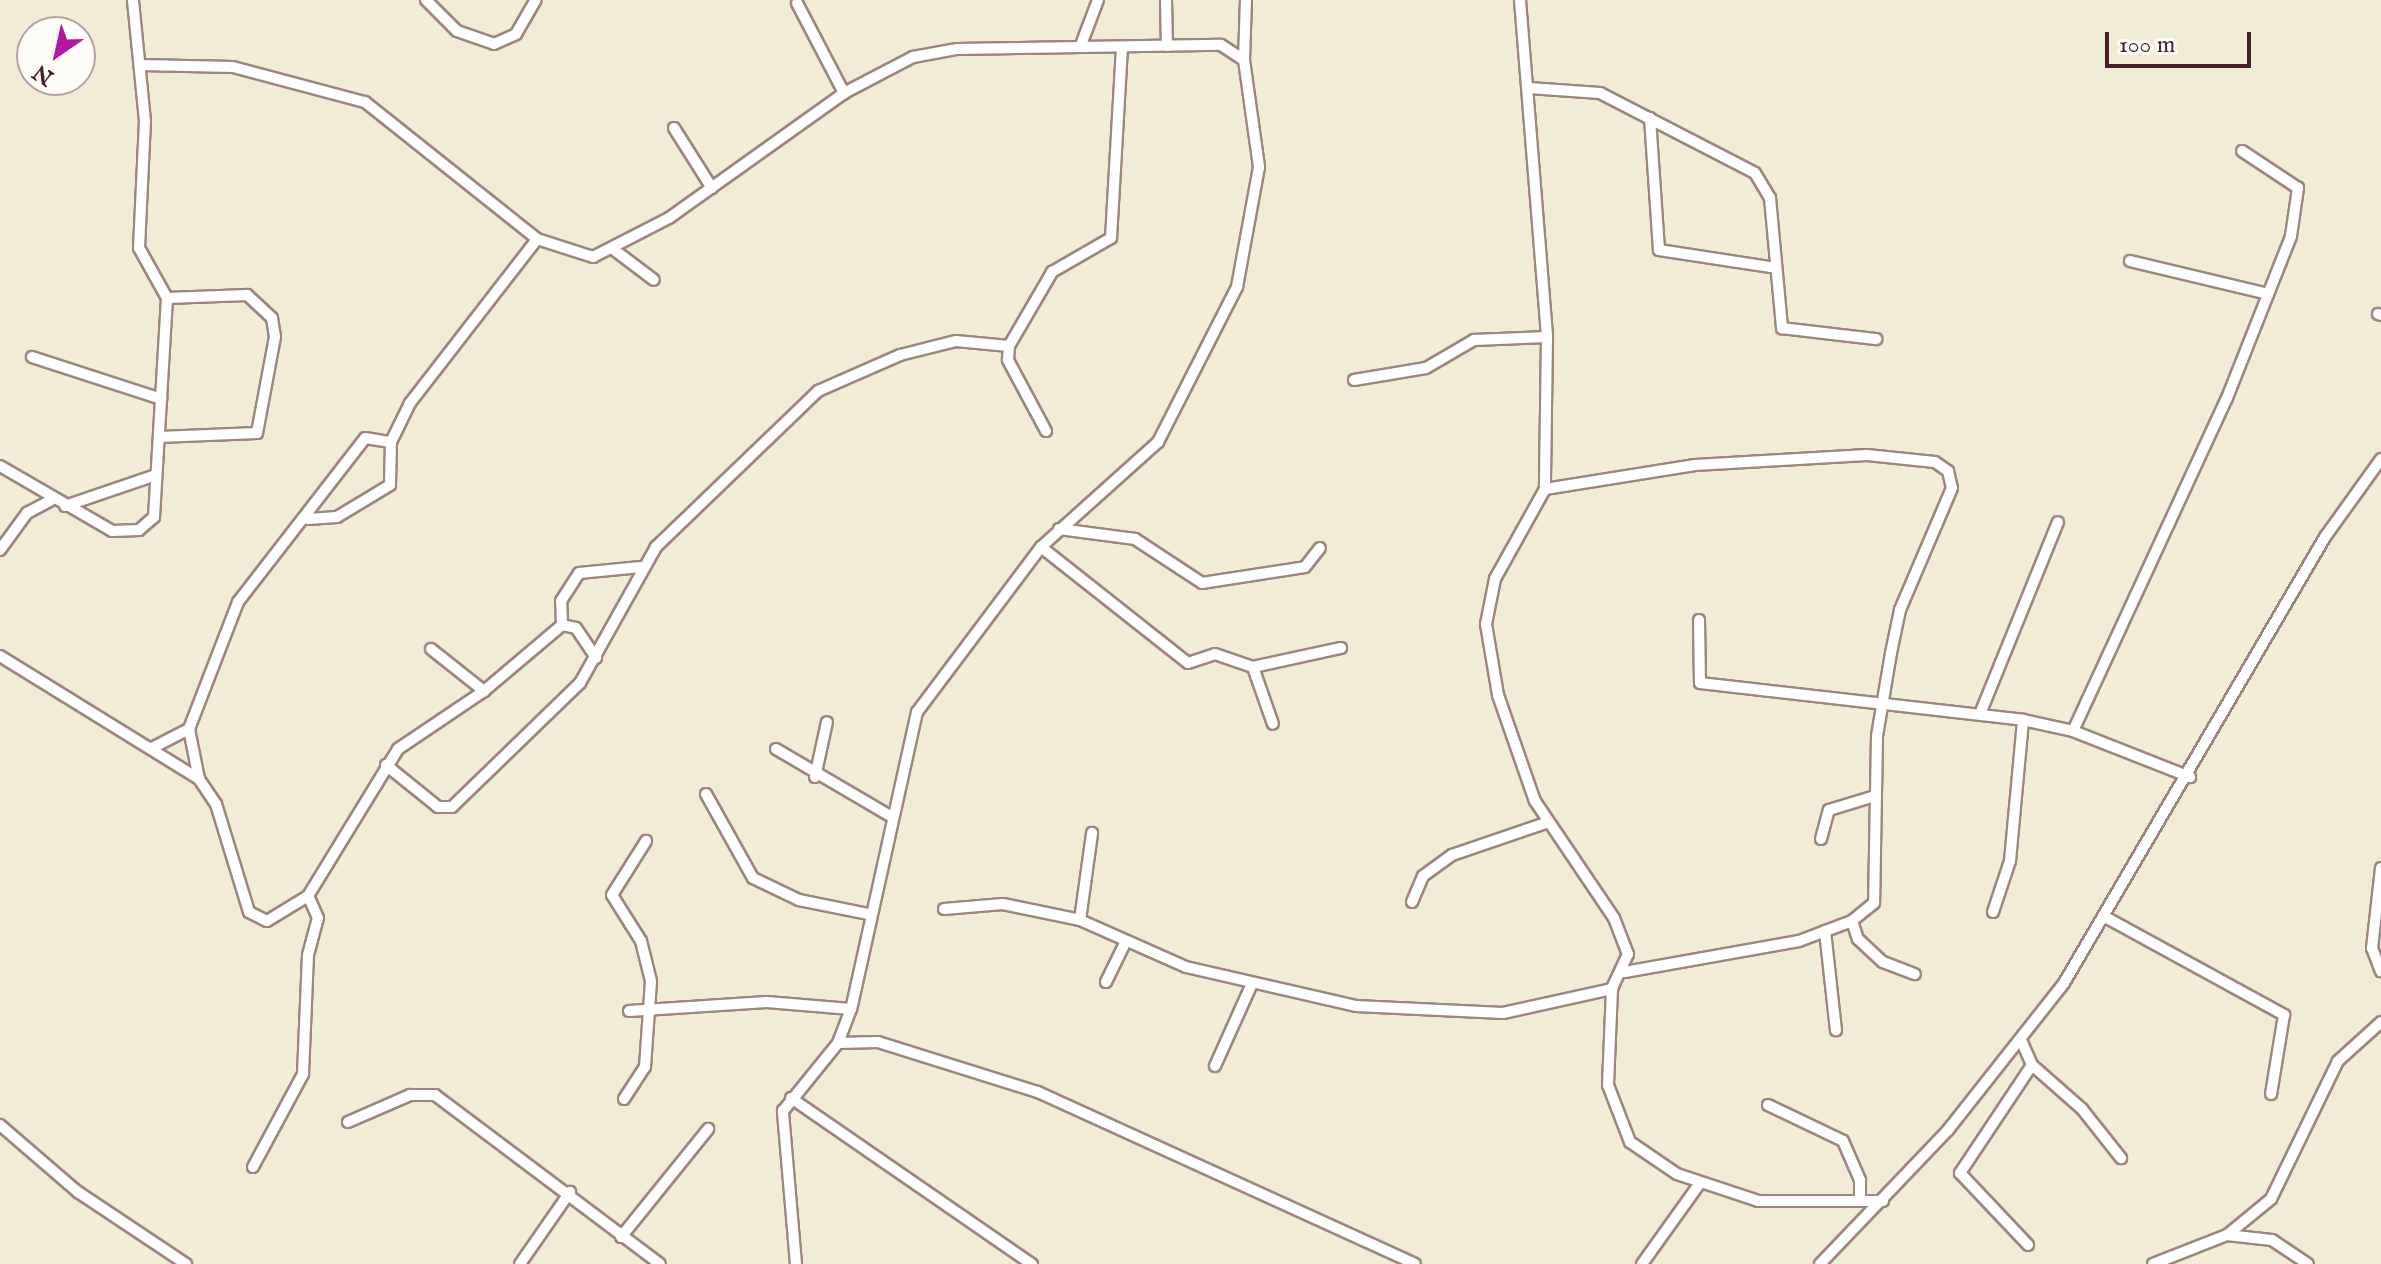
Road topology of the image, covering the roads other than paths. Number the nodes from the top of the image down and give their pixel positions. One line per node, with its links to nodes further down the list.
1 (133, 0): 13 (street)
2 (426, 0): 3 (street)
3 (536, 0)
4 (1098, 0): 9 (street)
5 (1166, 0): 10 (street)
6 (1246, 0): 12 (street)
7 (1520, 0): 14 (street)
8 (797, 3): 15 (street)
9 (1081, 45): 11 (street); 15 (street)
10 (1167, 46): 11 (street); 12 (street)
11 (1122, 47): 29 (street)
12 (1244, 60): 44 (street)
13 (141, 65): 20 (street); 26 (street)
14 (1529, 88): 16 (street); 27 (street)
15 (844, 93): 19 (street)
16 (1650, 118): 23 (street); 23 (street)
17 (674, 128): 19 (street)
18 (2242, 151): 25 (street)
19 (712, 188): 21 (street)
20 (537, 239): 21 (street); 35 (street)
21 (613, 249): 24 (street)
22 (2130, 261): 25 (street)
23 (1776, 268): 28 (street)
24 (654, 280)
25 (2268, 294): 63 (street)
26 (167, 298): 32 (street); 34 (street)
27 (1547, 337): 31 (street); 39 (street)
28 (1876, 339)
29 (1009, 346): 33 (street); 48 (street)
30 (32, 357): 32 (street)
31 (1354, 380)
32 (161, 399): 34 (street)
33 (1046, 431)
34 (159, 437): 38 (street)
35 (391, 442): 42 (street); 42 (street)
36 (2381, 459): 68 (street)
37 (0, 466): 40 (street)
38 (156, 475): 41 (street); 41 (street)
39 (1545, 489): 57 (street); 73 (street)
40 (51, 500): 41 (street); 47 (street)
41 (65, 506)
42 (308, 519): 62 (street)
43 (2058, 522): 58 (street)
44 (1059, 529): 45 (street); 46 (street)
45 (1041, 547): 55 (street); 72 (street)
46 (1320, 548)
47 (0, 550)
48 (641, 567): 50 (street); 54 (street)
49 (1699, 620): 57 (street)
50 (562, 625): 54 (street); 56 (street)
51 (1341, 648): 55 (street)
52 (431, 649): 56 (street)
53 (0, 656): 64 (street)
54 (596, 658): 66 (street)
55 (1253, 667): 61 (street)
56 (484, 691): 66 (street)
57 (1882, 701): 58 (street); 71 (street)
58 (1980, 714): 59 (street)
59 (2023, 720): 63 (street); 81 (street)
60 (827, 722): 67 (street)
61 (1273, 724)
62 (189, 729): 64 (street); 69 (street)
63 (2073, 731): 68 (street)
64 (152, 748): 69 (street)
65 (776, 749): 67 (street)
66 (386, 765): 78 (street)
67 (815, 777): 72 (street)
68 (2190, 777): 83 (street)
69 (199, 779): 78 (street)
70 (706, 794): 82 (street)
71 (1875, 796): 75 (street); 85 (street)
72 (890, 816): 82 (street)
73 (1546, 823): 79 (street); 89 (street)
74 (1092, 833): 84 (street)
75 (1821, 839)
76 (646, 841): 96 (street)
77 (2381, 868): 88 (street)
78 (308, 896): 111 (street)
79 (1412, 902)
80 (944, 909): 84 (street)
81 (1993, 912)
82 (868, 914): 94 (street)
83 (2107, 918): 99 (street); 103 (street)
84 (1080, 920): 87 (street)
85 (1852, 921): 86 (street); 90 (street)
86 (1825, 931): 89 (street); 98 (street)
87 (1125, 943): 91 (street); 92 (street)
88 (2381, 971)
89 (1625, 972): 93 (street)
90 (1915, 974)
91 (1106, 982)
92 (1251, 986): 93 (street); 102 (street)
93 (1612, 989): 112 (street)
94 (851, 1009): 96 (street); 100 (street)
95 (629, 1011): 96 (street)
96 (651, 1013): 105 (street)
97 (2381, 1022): 116 (street)
98 (1836, 1030)
99 (2021, 1040): 101 (street); 115 (street)
100 (838, 1043): 104 (street); 124 (street)
101 (2032, 1065): 110 (street); 118 (street)
102 (1215, 1066)
103 (2271, 1094)
104 (791, 1098): 122 (street); 123 (street)
105 (624, 1099)
106 (1768, 1105): 114 (street)
107 (348, 1122): 113 (street)
108 (0, 1125): 119 (street)
109 (708, 1129): 117 (street)
110 (2121, 1158)
111 (253, 1167)
112 (1700, 1183): 114 (street); 125 (street)
113 (570, 1192): 117 (street); 120 (street)
114 (1860, 1201): 115 (street)
115 (1883, 1201): 126 (street)
116 (2227, 1235): 127 (street); 128 (street)
117 (621, 1237): 121 (street)
118 (2028, 1245)
119 (186, 1264)
120 (520, 1264)
121 (660, 1264)
122 (796, 1264)
123 (1032, 1264)
124 (1415, 1264)
125 (1642, 1264)
126 (1820, 1264)
127 (2153, 1264)
128 (2308, 1264)

